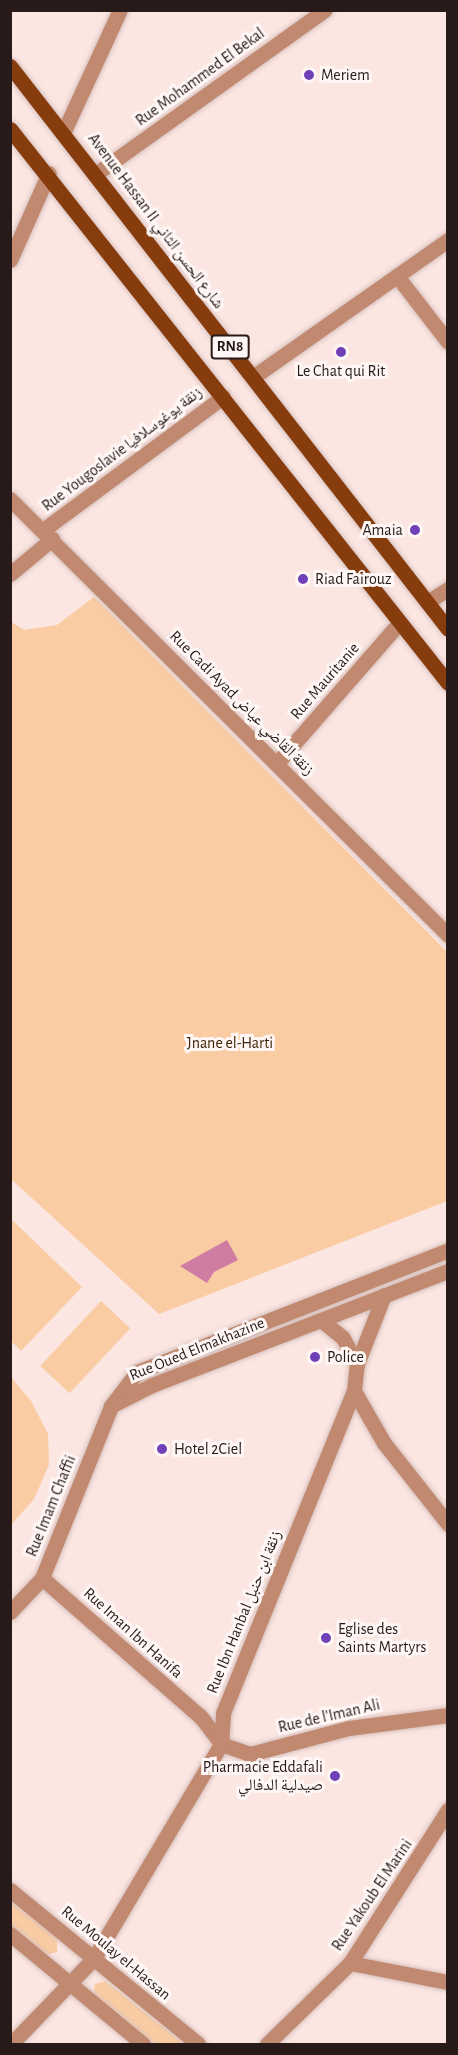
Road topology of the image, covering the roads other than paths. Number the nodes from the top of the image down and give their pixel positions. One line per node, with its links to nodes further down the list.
1 (120, 10): 5 (street)
2 (325, 10): 7 (street, Rue Mohammed El Bekal)
3 (10, 66): 5 (main road, Avenue Hassan II شارع الحسن الثاني / RN8)
4 (10, 129): 6 (main road, RN8)
5 (64, 131): 7 (main road, Avenue Hassan II شارع الحسن الثاني / RN8)
6 (49, 173): 9 (street); 13 (main road, RN8)
7 (97, 173): 12 (main road, Avenue Hassan II شارع الحسن الثاني / RN8)
8 (447, 240): 10 (street)
9 (10, 260)
10 (397, 276): 11 (street); 12 (street)
11 (447, 342)
12 (253, 377): 18 (main road, Avenue Hassan II شارع الحسن الثاني / RN8)
13 (223, 397): 15 (street, Rue Yougoslavie زنقة يوغوسلافيا); 19 (main road, RN8)
14 (10, 499): 15 (street, Rue Cadi Ayad زنقة القاضي عياض)
15 (47, 535): 16 (street, Rue Yougoslavie زنقة يوغوسلافيا); 22 (street, Rue Cadi Ayad زنقة القاضي عياض)
16 (10, 574)
17 (447, 589): 18 (street)
18 (427, 602): 20 (main road, Avenue Hassan II شارع الحسن الثاني / RN8)
19 (400, 622): 21 (main road, RN8); 22 (street, Rue Mauritanie)
20 (447, 629)
21 (447, 683)
22 (277, 763): 23 (street, Rue Cadi Ayad زنقة القاضي عياض)
23 (447, 935)
24 (447, 1250): 30 (street, Rue Oued Elmakhazine)
25 (447, 1271): 26 (street, Rue Oued Elmakhazine)
26 (384, 1295): 27 (street, Rue Oued Elmakhazine); 28 (street, Rue Ibn Hanbal زنقة ابن حنبل)
27 (321, 1320): 28 (street); 30 (street, Rue Oued Elmakhazine)
28 (357, 1364): 29 (street, Rue Ibn Hanbal زنقة ابن حنبل)
29 (354, 1391): 31 (street); 35 (street, Rue Ibn Hanbal زنقة ابن حنبل)
30 (111, 1406): 32 (street, Rue Imam Chaffii)
31 (447, 1524)
32 (42, 1578): 33 (street, Rue Imam Chaffii); 35 (street, Rue Iman lbn Hanifa)
33 (10, 1612)
34 (447, 1715): 35 (street, Rue de l'Iman Ali)
35 (221, 1744): 39 (street, Rue Ibn Hanbal زنقة ابن حنبل)
36 (447, 1810): 40 (street, Rue Yakoub El Marini)
37 (10, 1890): 39 (street, Rue Moulay el-Hassan)
38 (10, 1934): 42 (street)
39 (94, 1958): 42 (street, Rue Ibn Hanbal زنقة ابن حنبل); 45 (street, Rue Moulay el-Hassan)
40 (350, 1963): 41 (street); 46 (street, Rue Yakoub El Marini)
41 (447, 1982)
42 (69, 1984): 43 (street, Rue Ibn Hanbal زنقة ابن حنبل); 44 (street)
43 (11, 2044)
44 (143, 2044)
45 (198, 2044)
46 (267, 2044)

